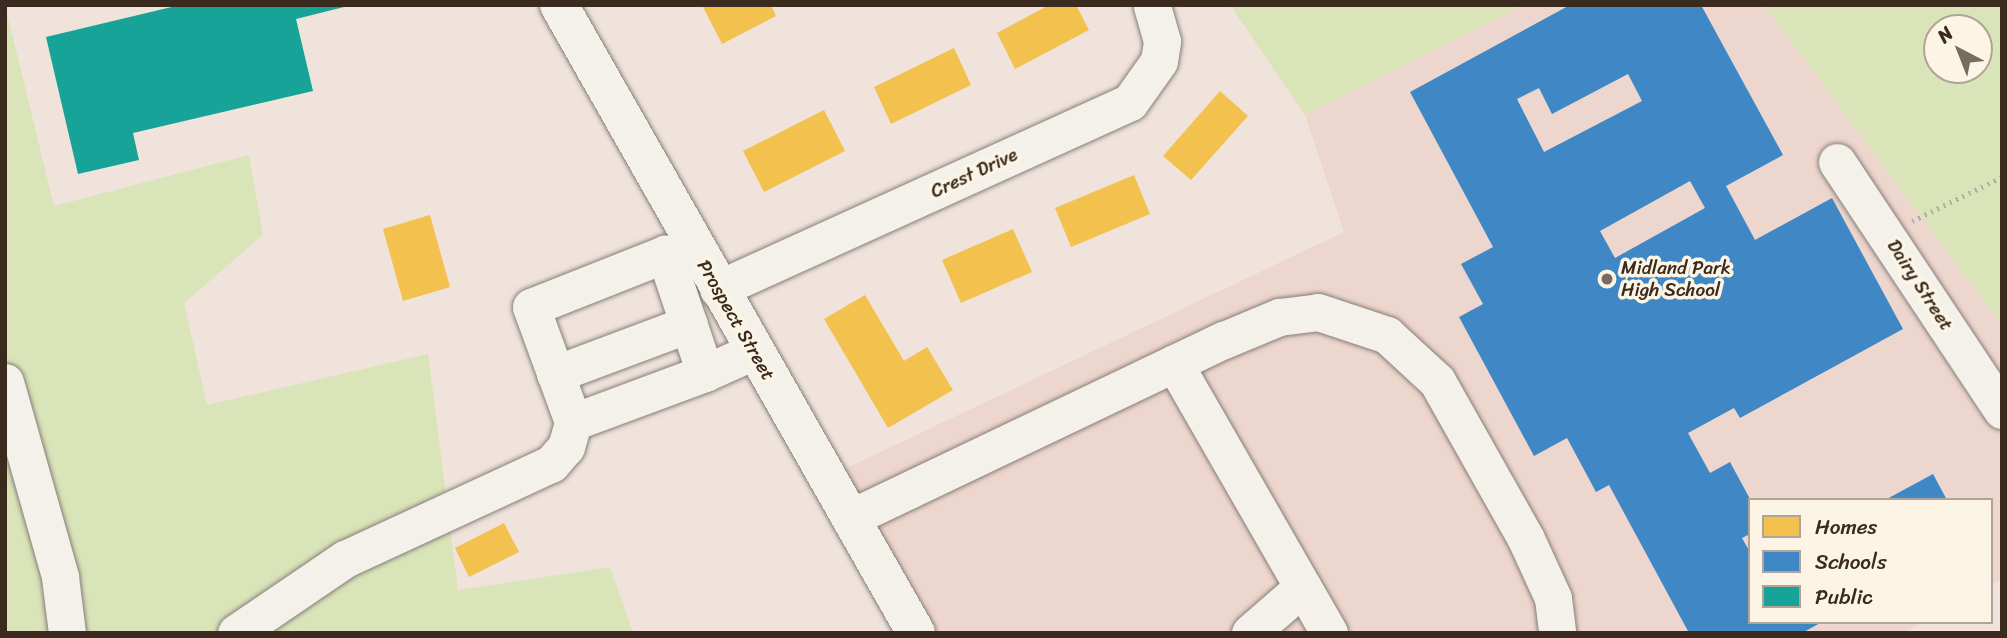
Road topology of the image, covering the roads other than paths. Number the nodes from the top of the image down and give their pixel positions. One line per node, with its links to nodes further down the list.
1 (559, 5): 4 (main road, Prospect Street)
2 (1152, 5): 5 (street, Crest Drive)
3 (1837, 162): 12 (street, Dairy Street)
4 (678, 248): 5 (main road, Prospect Street); 6 (street); 10 (street)
5 (718, 289): 7 (main road, Prospect Street)
6 (689, 324): 9 (street); 10 (street)
7 (754, 351): 9 (street); 14 (main road, Prospect Street)
8 (1174, 363): 14 (street); 15 (street); 21 (street)
9 (705, 373): 13 (street)
10 (555, 374): 13 (street)
11 (5, 382): 16 (street)
12 (2002, 410)
13 (573, 422): 17 (street)
14 (850, 518): 18 (main road, Prospect Street)
15 (1303, 587): 19 (street); 20 (street)
16 (67, 633)
17 (236, 633)
18 (916, 633)
19 (1250, 633)
20 (1329, 633)
21 (1557, 633)

